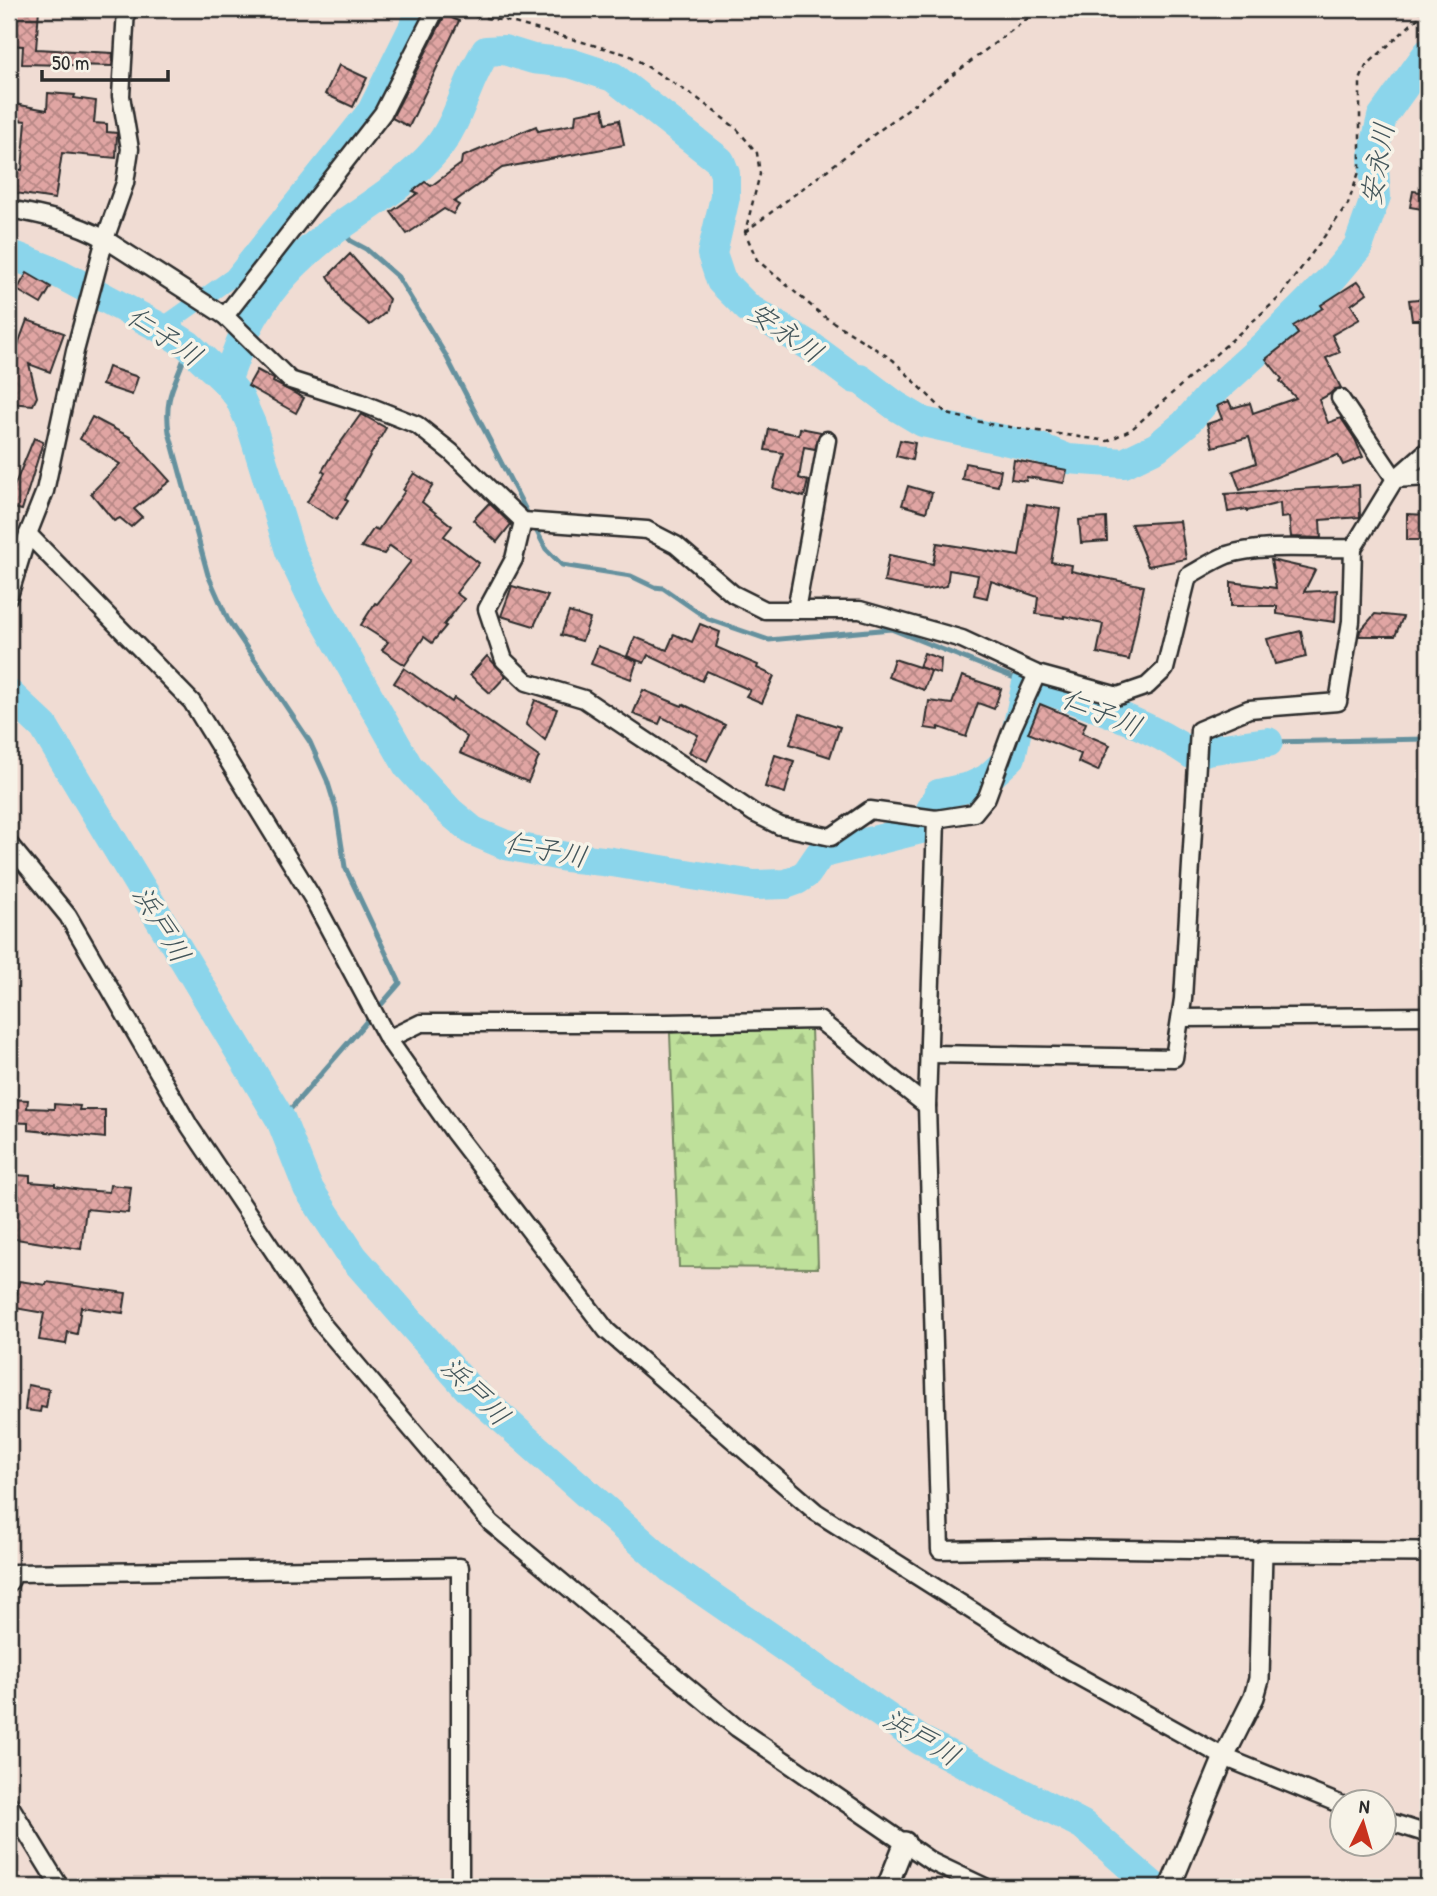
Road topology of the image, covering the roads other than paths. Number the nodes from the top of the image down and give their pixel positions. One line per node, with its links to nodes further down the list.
1 (126, 9): 4 (street)
2 (436, 9): 5 (street)
3 (9, 209): 4 (street)
4 (105, 239): 5 (street); 12 (street)
5 (225, 316): 11 (street)
6 (1340, 398): 10 (street)
7 (827, 440): 15 (street)
8 (1428, 450): 10 (street)
9 (1428, 477): 10 (street)
10 (1395, 479): 13 (street)
11 (523, 521): 15 (street); 17 (street)
12 (28, 534): 14 (street); 21 (street)
13 (1353, 548): 16 (street); 20 (street)
14 (9, 596)
15 (796, 610): 16 (street)
16 (1037, 674): 17 (street)
17 (936, 819): 22 (street)
18 (9, 844): 32 (street)
19 (1428, 1016): 20 (street)
20 (1181, 1018): 22 (street)
21 (388, 1039): 23 (street); 27 (street)
22 (930, 1054): 23 (street)
23 (927, 1106): 24 (street)
24 (1262, 1552): 25 (street); 27 (street)
25 (1428, 1552)
26 (9, 1583): 34 (street)
27 (1223, 1756): 28 (street); 37 (street)
28 (1328, 1799)
29 (9, 1804): 33 (street)
30 (1398, 1825): 31 (street)
31 (1428, 1835)
32 (905, 1842): 35 (street); 36 (street)
33 (61, 1887)
34 (460, 1887)
35 (887, 1887)
36 (985, 1887)
37 (1170, 1887)

